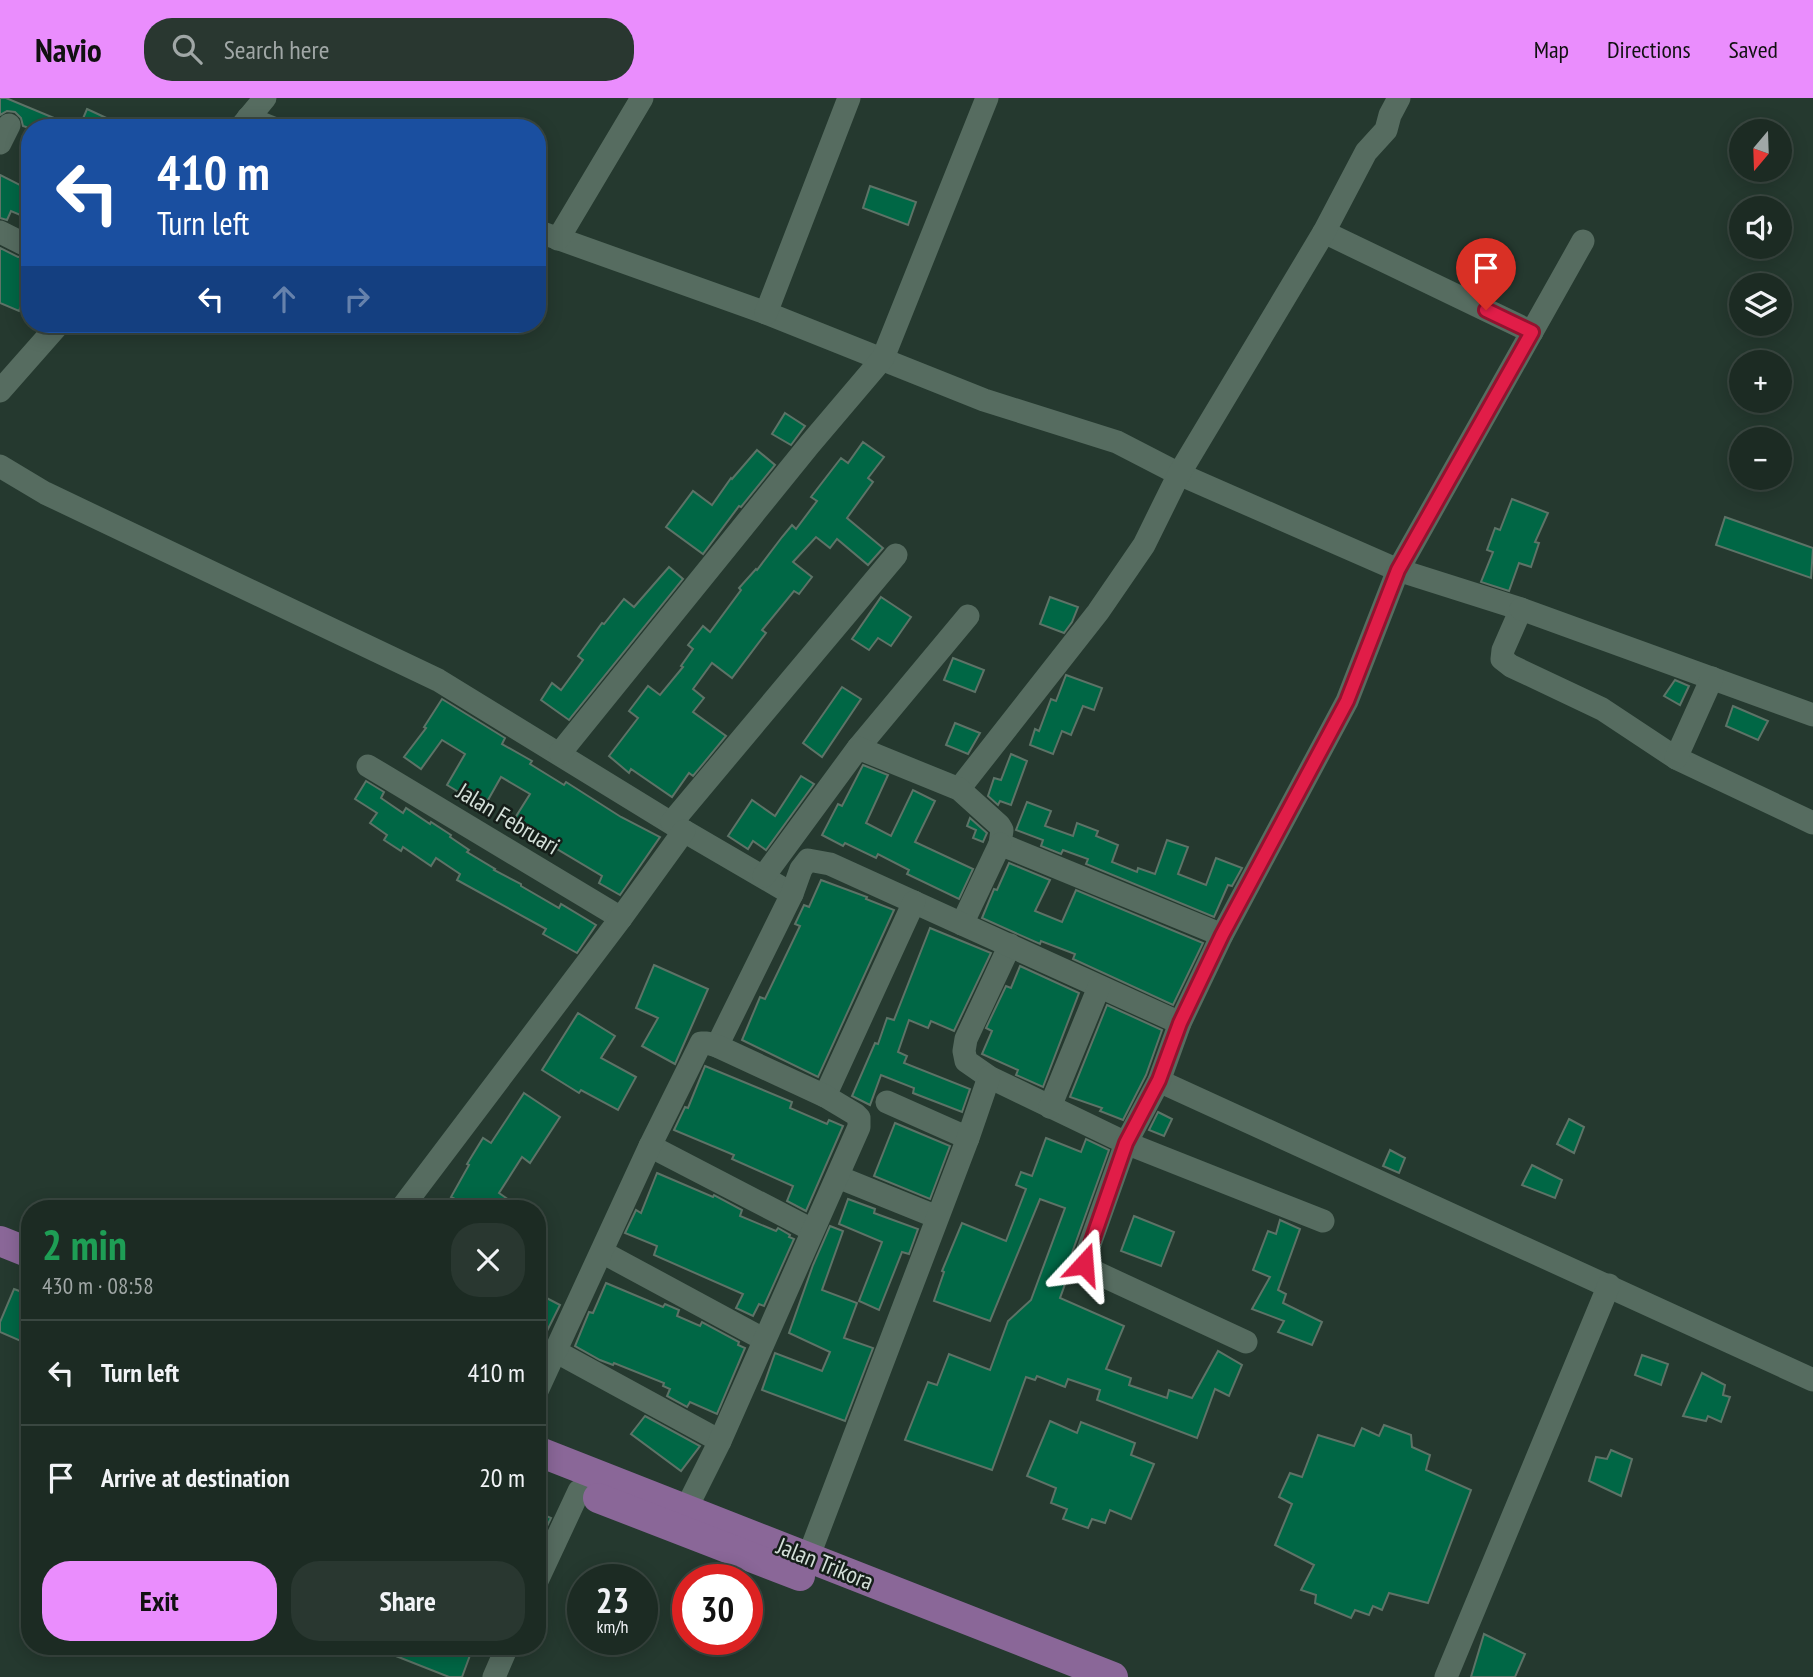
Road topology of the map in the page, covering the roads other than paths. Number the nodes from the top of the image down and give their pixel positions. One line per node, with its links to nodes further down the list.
1 (265, 98): 6 (street)
2 (642, 98): 9 (street)
3 (849, 98): 12 (street)
4 (988, 98): 15 (street)
5 (1399, 98): 8 (street)
6 (247, 119)
7 (0, 232): 11 (street)
8 (1324, 232): 13 (street); 18 (street)
9 (547, 235): 12 (street)
10 (1583, 241): 13 (street)
11 (21, 242)
12 (766, 313): 15 (street)
13 (1532, 332): 20 (street)
14 (51, 333): 16 (street)
15 (883, 358): 18 (street); 26 (street)
16 (0, 391)
17 (0, 466): 26 (street)
18 (1180, 474): 20 (street); 29 (street)
19 (896, 555): 31 (street)
20 (1398, 570): 21 (street); 38 (street)
21 (1521, 609): 23 (street); 27 (street)
22 (968, 616): 25 (street)
23 (1712, 678): 24 (street); 27 (street)
24 (1813, 715)
25 (858, 748): 29 (street); 33 (street)
26 (560, 754): 31 (street)
27 (1676, 758): 30 (street)
28 (368, 766): 36 (street, Jalan Februari)
29 (960, 789): 32 (street)
30 (1813, 823)
31 (678, 827): 33 (street); 36 (street)
32 (1000, 844): 37 (street); 38 (street)
33 (764, 876): 34 (street)
34 (792, 894): 35 (street); 42 (street)
35 (914, 902): 37 (street); 45 (street)
36 (621, 918): 52 (street)
37 (962, 924): 39 (street)
38 (1222, 935): 41 (street)
39 (1010, 945): 40 (street); 43 (street)
40 (1099, 987): 41 (street); 47 (street)
41 (1180, 1023): 44 (street)
42 (716, 1046): 45 (street); 50 (street)
43 (989, 1077): 47 (street); 48 (street)
44 (1159, 1080): 49 (street); 61 (street)
45 (825, 1096): 55 (street)
46 (887, 1102): 48 (street)
47 (1050, 1107): 49 (street)
48 (968, 1138): 53 (street)
49 (1126, 1143): 54 (street); 63 (street)
50 (650, 1146): 55 (street); 58 (street)
51 (843, 1178): 53 (street)
52 (408, 1200)
53 (937, 1217): 72 (street)
54 (1323, 1221)
55 (812, 1230): 62 (street)
56 (0, 1241): 57 (main road)
57 (21, 1249)
58 (601, 1252): 62 (street); 64 (street)
59 (0, 1258): 60 (main road)
60 (21, 1266)
61 (1609, 1285): 66 (street); 78 (street)
62 (763, 1339): 67 (street)
63 (1246, 1342)
64 (555, 1351): 65 (street); 67 (street)
65 (546, 1371)
66 (1813, 1380)
67 (720, 1441): 71 (street)
68 (546, 1455): 71 (main road, Jalan Trikora)
69 (546, 1477): 70 (main road, Jalan Trikora)
70 (579, 1490): 73 (street); 76 (main road, Jalan Trikora)
71 (686, 1509): 72 (main road, Jalan Trikora)
72 (808, 1558): 77 (main road, Jalan Trikora)
73 (546, 1562)
74 (504, 1655): 75 (street)
75 (494, 1677)
76 (1061, 1677)
77 (1113, 1677)
78 (1446, 1677)

